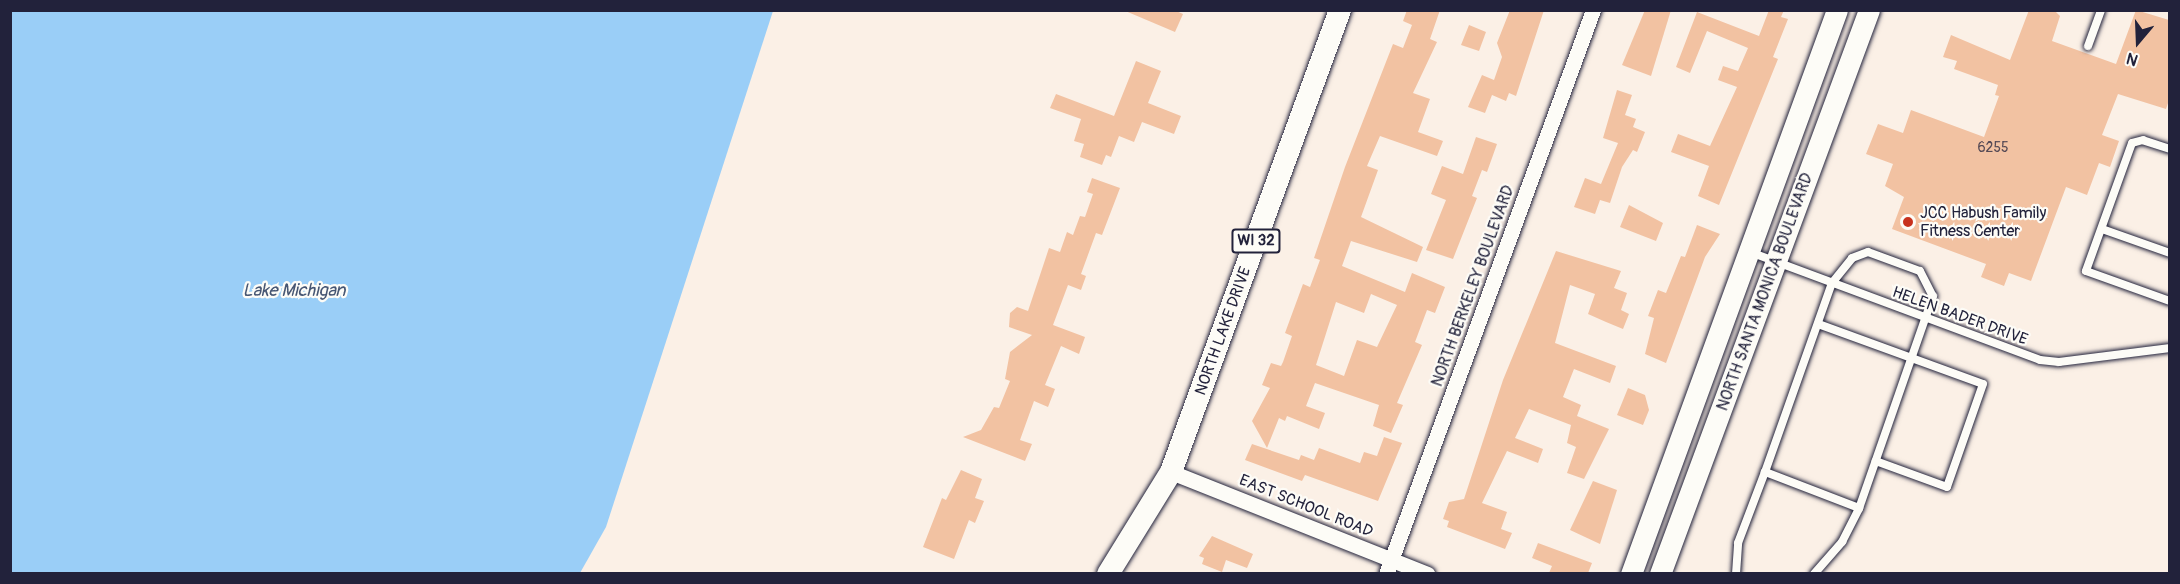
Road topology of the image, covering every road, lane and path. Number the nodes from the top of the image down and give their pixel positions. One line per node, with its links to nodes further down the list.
1 (1340, 10): 19 (main road, NORTH LAKE DRIVE / WI 32)
2 (1593, 10): 22 (street, NORTH BERKELEY BOULEVARD)
3 (1837, 10): 9 (street, NORTH SANTA MONICA BOULEVARD)
4 (1869, 10): 11 (street, NORTH SANTA MONICA BOULEVARD)
5 (2101, 10): 6 (lane)
6 (2088, 46)
7 (2169, 149): 8 (lane)
8 (2102, 229): 10 (lane); 13 (lane)
9 (1748, 251): 11 (lane, HELEN BADER DRIVE); 25 (street, NORTH SANTA MONICA BOULEVARD)
10 (2169, 253)
11 (1776, 262): 12 (lane, HELEN BADER DRIVE); 26 (street, NORTH SANTA MONICA BOULEVARD)
12 (1832, 283): 14 (lane, HELEN BADER DRIVE); 14 (lane); 15 (lane)
13 (2169, 301)
14 (1927, 319): 16 (lane, HELEN BADER DRIVE); 17 (lane)
15 (1821, 326): 17 (lane); 20 (lane)
16 (2169, 348)
17 (1913, 359): 18 (lane); 18 (lane)
18 (1876, 461): 21 (lane)
19 (1171, 472): 22 (street, EAST SCHOOL ROAD); 23 (main road, NORTH LAKE DRIVE / WI 32)
20 (1765, 472): 21 (lane); 27 (lane)
21 (1859, 508): 28 (lane)
22 (1388, 567): 24 (street, EAST SCHOOL ROAD)
23 (1108, 573)
24 (1426, 573)
25 (1630, 573)
26 (1660, 573)
27 (1736, 573)
28 (1814, 573)

